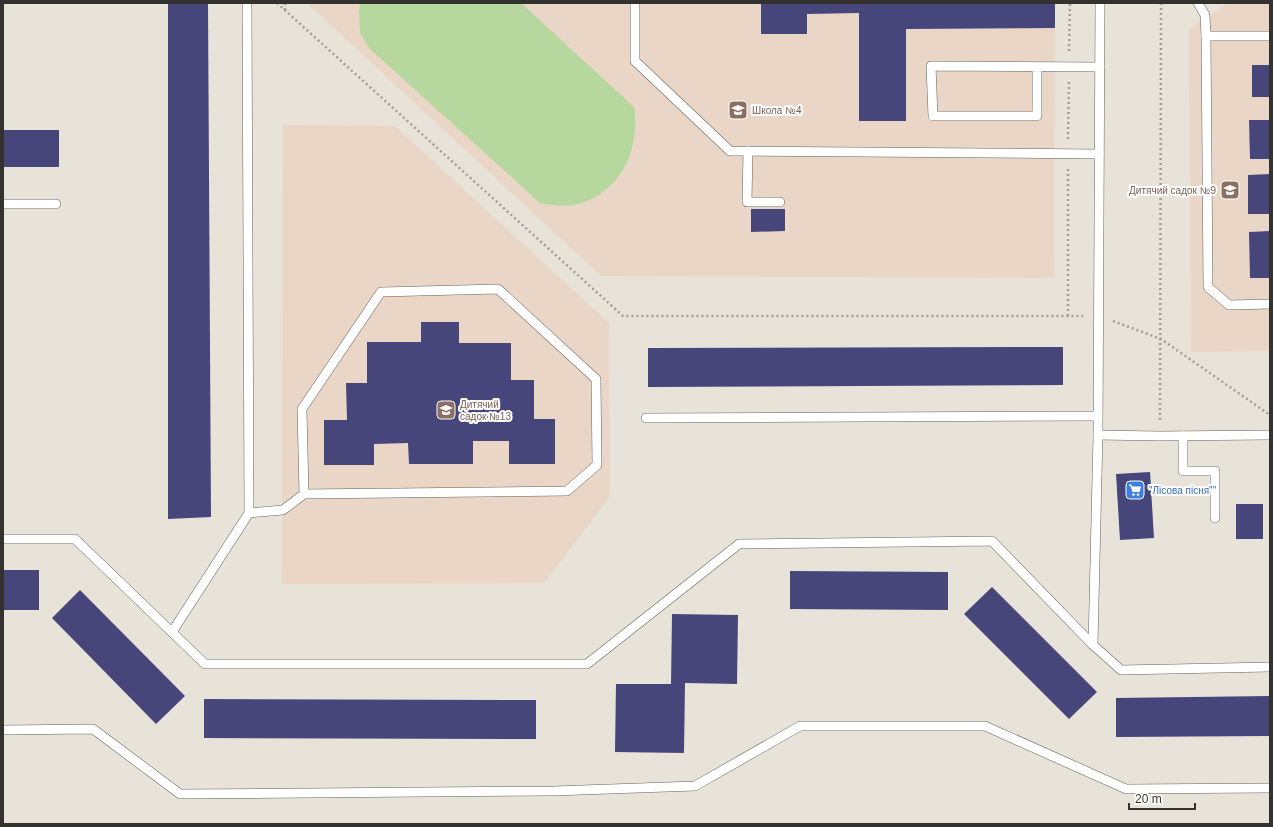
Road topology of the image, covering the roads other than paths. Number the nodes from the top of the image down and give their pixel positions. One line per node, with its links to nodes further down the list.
1 (247, 3): 21 (lane)
2 (635, 3): 9 (lane)
3 (1100, 3): 8 (lane)
4 (1198, 3): 5 (lane)
5 (1206, 36): 6 (lane); 14 (lane)
6 (1270, 36)
7 (1037, 67): 7 (lane); 8 (lane)
8 (1100, 67): 10 (lane)
9 (748, 151): 10 (lane); 11 (lane)
10 (1099, 154): 15 (lane)
11 (780, 202)
12 (3, 204): 13 (lane)
13 (56, 204)
14 (1270, 304)
15 (1098, 416): 16 (lane); 17 (lane)
16 (646, 418)
17 (1098, 435): 19 (lane); 25 (lane)
18 (1270, 435): 19 (lane)
19 (1183, 436): 22 (lane)
20 (304, 494): 20 (lane); 21 (lane)
21 (249, 513): 24 (lane)
22 (1215, 518)
23 (3, 540): 24 (lane)
24 (172, 632): 25 (lane)
25 (1093, 645): 26 (lane)
26 (1270, 667)
27 (3, 730): 28 (lane)
28 (1270, 788)

